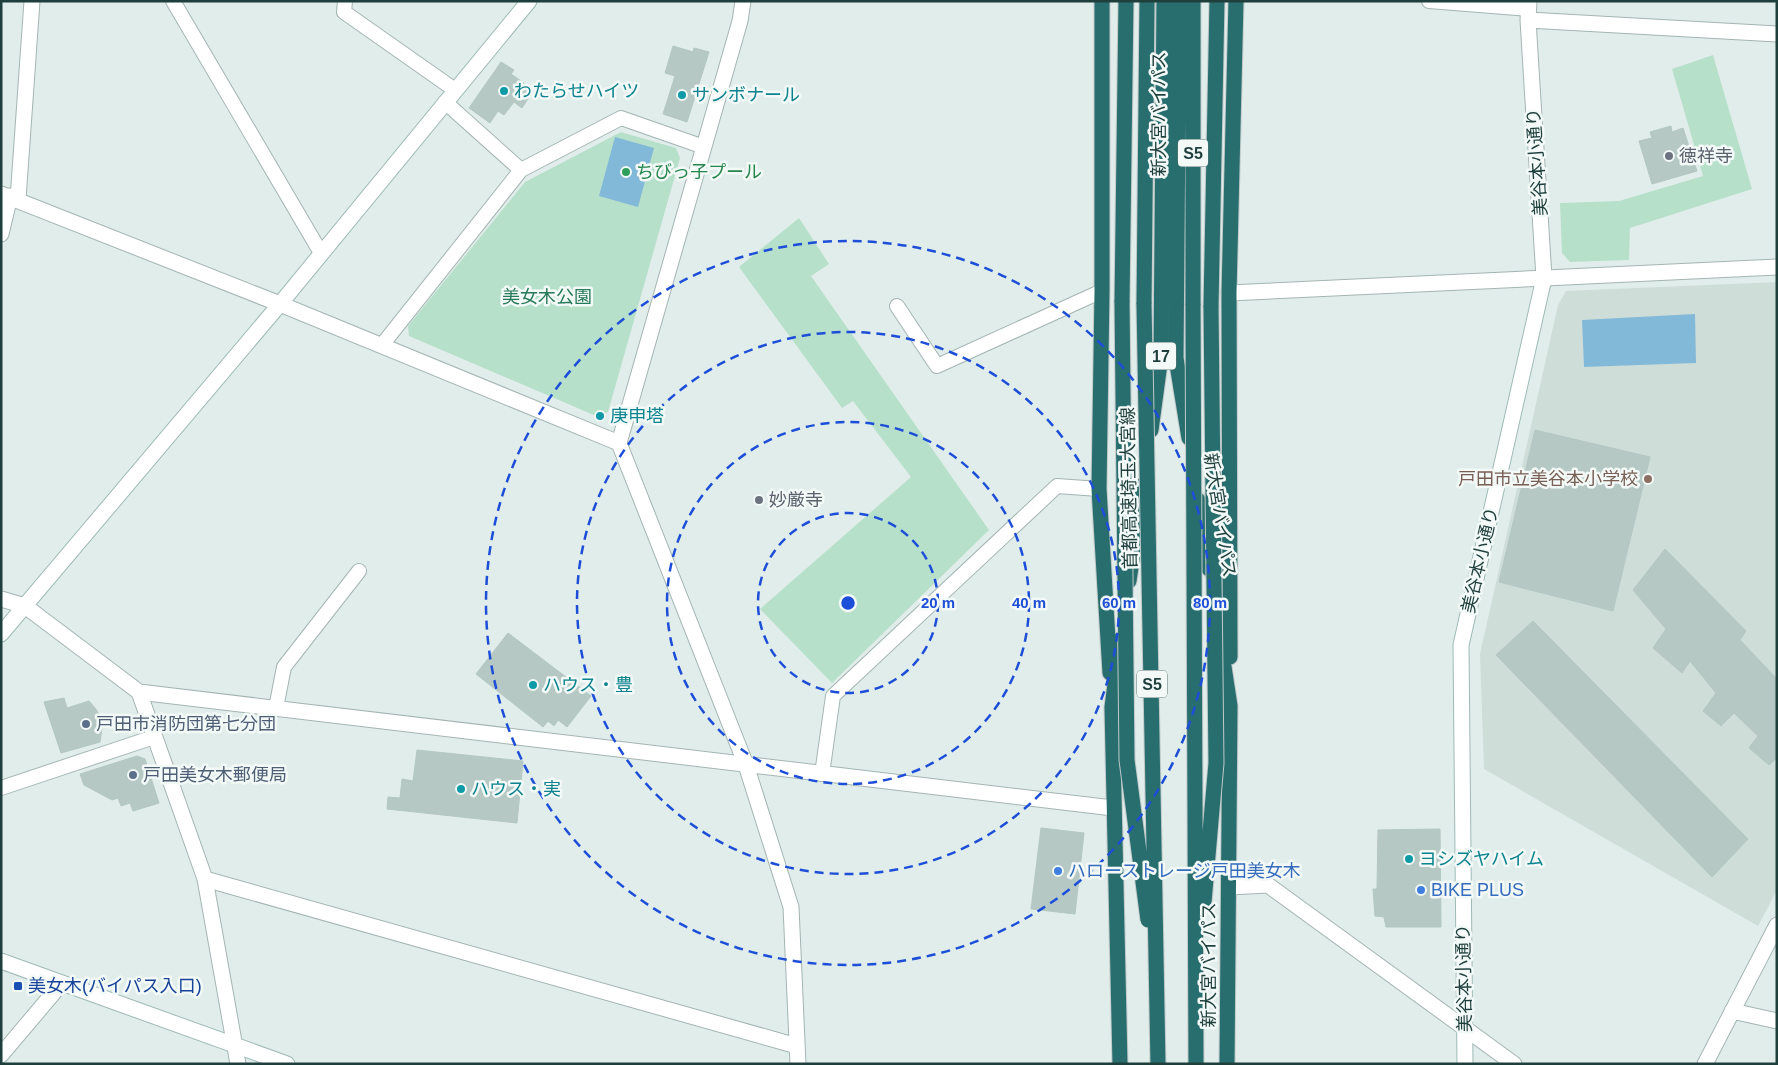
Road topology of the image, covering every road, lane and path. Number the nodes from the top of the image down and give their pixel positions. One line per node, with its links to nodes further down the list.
1 (32, 1): 20 (street)
2 (173, 1): 22 (lane)
3 (345, 1): 17 (lane)
4 (529, 1): 17 (street)
5 (743, 1): 18 (street)
6 (1102, 1): 25 (highway, 17)
7 (1126, 1): 50 (highway, bridge)
8 (1147, 1): 50 (highway, 首都高速埼玉大宮線 / S5, bridge)
9 (1164, 1): 38 (highway, 新大宮バイパス / 17)
10 (1179, 1): 37 (highway, 新大宮バイパス / 17)
11 (1193, 1): 51 (highway, S5, bridge)
12 (1217, 1): 51 (highway, bridge)
13 (1236, 1): 26 (highway, 17)
14 (1429, 1): 15 (lane)
15 (1528, 10): 16 (street); 24 (street, 美谷本小通り)
16 (1777, 34)
17 (450, 96): 19 (lane); 22 (street)
18 (704, 147): 19 (lane); 30 (street)
19 (521, 170): 29 (lane)
20 (10, 196): 21 (street); 27 (street)
21 (1, 234)
22 (321, 253): 27 (street)
23 (1777, 267): 24 (street)
24 (1544, 278): 26 (street); 54 (street, 美谷本小通り)
25 (1102, 291): 28 (lane); 31 (highway, 17)
26 (1230, 293): 37 (highway, 17)
27 (280, 304): 29 (street); 34 (street)
28 (897, 306)
29 (382, 346): 30 (street)
30 (619, 443): 41 (street)
31 (1099, 489): 38 (highway, 17); 42 (lane)
32 (359, 571): 39 (lane)
33 (1, 599): 34 (street)
34 (25, 606): 35 (street); 36 (street)
35 (1, 634)
36 (138, 692): 39 (street); 40 (street)
37 (1230, 706): 46 (highway, 新大宮バイパス / 17)
38 (1112, 707): 44 (highway, 新大宮バイパス / 17)
39 (276, 708): 41 (street)
40 (154, 737): 43 (lane); 45 (street)
41 (746, 765): 42 (street); 56 (street)
42 (822, 774): 44 (street)
43 (1, 788)
44 (1113, 808): 61 (highway, 新大宮バイパス / 17)
45 (205, 879): 55 (street); 56 (street)
46 (1228, 887): 54 (street); 64 (highway, 新大宮バイパス / 17)
47 (1777, 925): 52 (street)
48 (1, 961): 49 (street)
49 (61, 984): 55 (street); 57 (street)
50 (1158, 996): 62 (highway, 首都高速埼玉大宮線 / S5, bridge)
51 (1196, 1000): 63 (highway, S5, bridge)
52 (1732, 1011): 53 (street); 67 (street)
53 (1777, 1021)
54 (1465, 1028): 65 (street, 美谷本小通り); 66 (street)
55 (234, 1044): 58 (street); 59 (street)
56 (797, 1046): 60 (street)
57 (1, 1055)
58 (238, 1064)
59 (287, 1064)
60 (798, 1064)
61 (1120, 1064)
62 (1158, 1064)
63 (1196, 1064)
64 (1227, 1064)
65 (1465, 1064)
66 (1514, 1064)
67 (1705, 1064)

